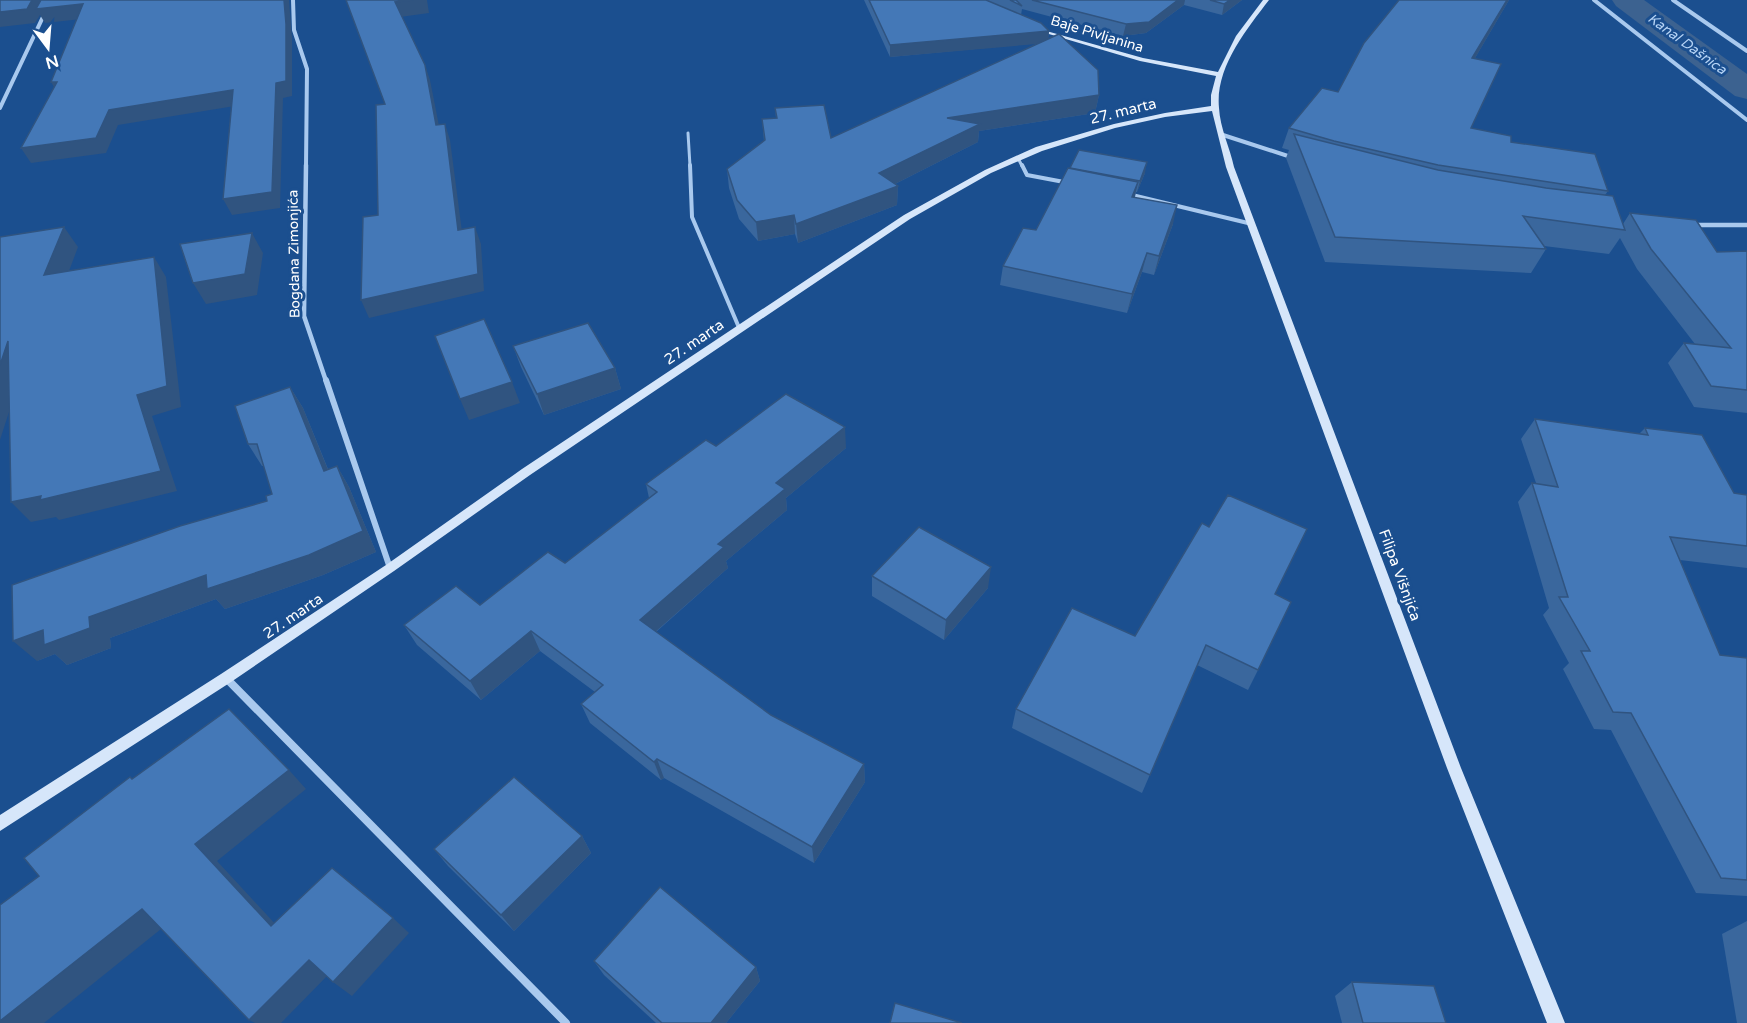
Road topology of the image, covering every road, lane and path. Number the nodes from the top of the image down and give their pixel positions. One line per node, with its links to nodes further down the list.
1 (51, 0): 9 (street)
2 (293, 0): 22 (street, Bogdana Zimonjića)
3 (1266, 0): 8 (street, Filipa Višnjića)
4 (1594, 0): 11 (street)
5 (1673, 0): 7 (street)
6 (1028, 26): 8 (street, Baje Pivljanina)
7 (1747, 51)
8 (1219, 74): 10 (street, Filipa Višnjića)
9 (0, 108)
10 (1215, 108): 13 (street, Filipa Višnjića); 14 (street, 27. marta)
11 (1747, 120)
12 (688, 133): 21 (lane)
13 (1223, 135): 15 (street); 18 (street, Filipa Višnjića)
14 (1018, 158): 16 (lane); 21 (street, 27. marta)
15 (1304, 161)
16 (1073, 183)
17 (1129, 194): 18 (lane)
18 (1252, 224): 26 (street, Filipa Višnjića)
19 (1692, 225): 20 (street)
20 (1747, 225)
21 (740, 330): 22 (street, 27. marta)
22 (390, 568): 23 (street, 27. marta)
23 (226, 678): 24 (street, 27. marta); 25 (street)
24 (0, 824)
25 (566, 1023)
26 (1556, 1023)

